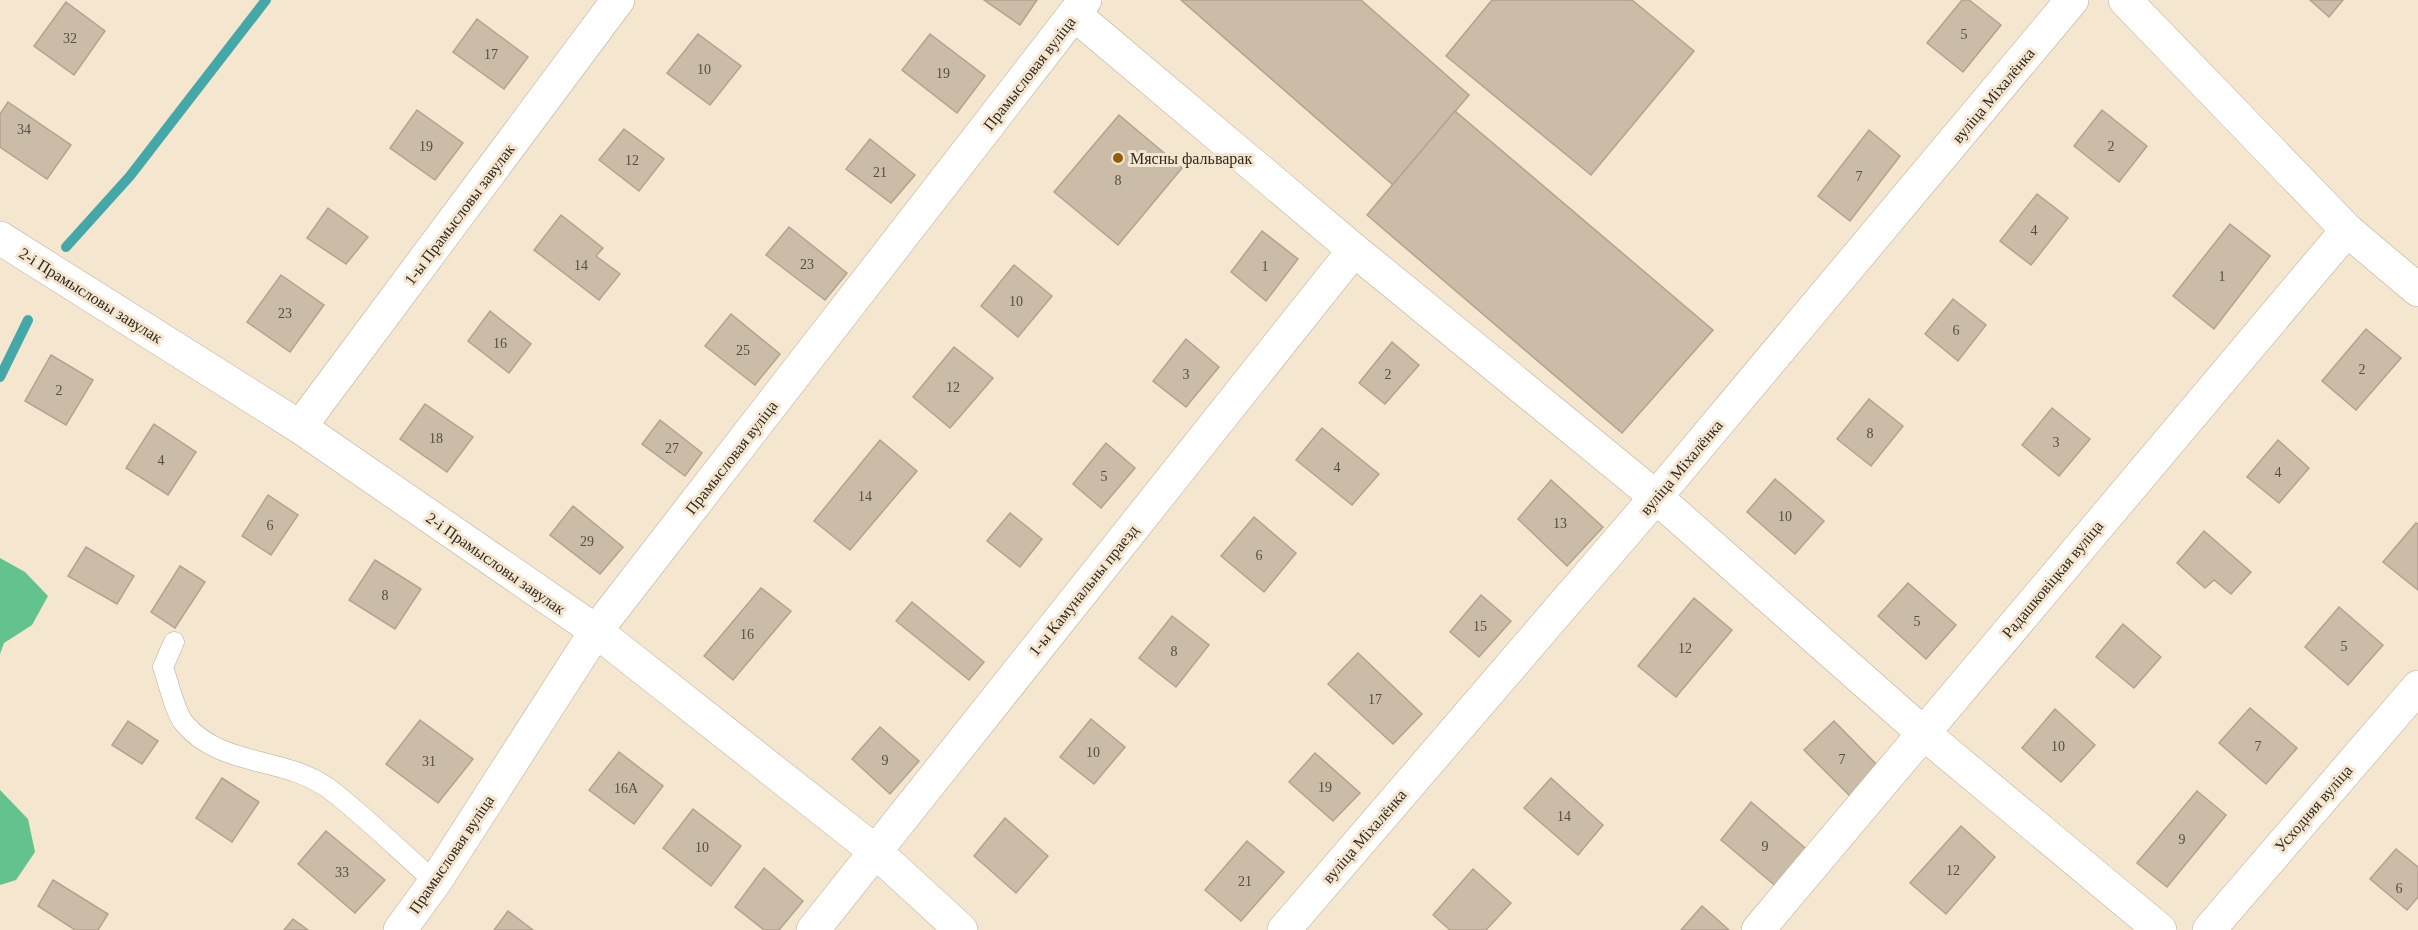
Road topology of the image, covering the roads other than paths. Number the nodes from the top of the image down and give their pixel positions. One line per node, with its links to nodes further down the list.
1 (618, 0): 9 (street, 1-ы Прамысловы завулак)
2 (2072, 0): 10 (street, вуліца Міхалёнка)
3 (2125, 0): 5 (street)
4 (1080, 7): 7 (street); 11 (street, Прамысловая вуліца)
5 (2348, 230): 8 (street); 14 (street, Радашковіцкая вуліца)
6 (0, 238): 9 (street, 2-і Прамысловы завулак)
7 (1354, 250): 10 (street); 15 (street, 1-ы Камунальны праезд)
8 (2418, 290)
9 (300, 427): 11 (street, 2-і Прамысловы завулак)
10 (1656, 498): 14 (street); 20 (street, вуліца Міхалёнка)
11 (596, 632): 15 (street, 2-і Прамысловы завулак); 16 (street, Прамысловая вуліца)
12 (174, 642): 16 (lane)
13 (2418, 687): 23 (street, Усходняя вуліца)
14 (1922, 732): 21 (street, Радашковіцкая вуліца); 22 (street)
15 (875, 851): 18 (street, 1-ы Камунальны праезд); 19 (street, 2-і Прамысловы завулак)
16 (435, 882): 17 (street, Прамысловая вуліца)
17 (400, 930)
18 (813, 930)
19 (961, 930)
20 (1284, 930)
21 (1758, 930)
22 (2160, 930)
23 (2209, 930)

